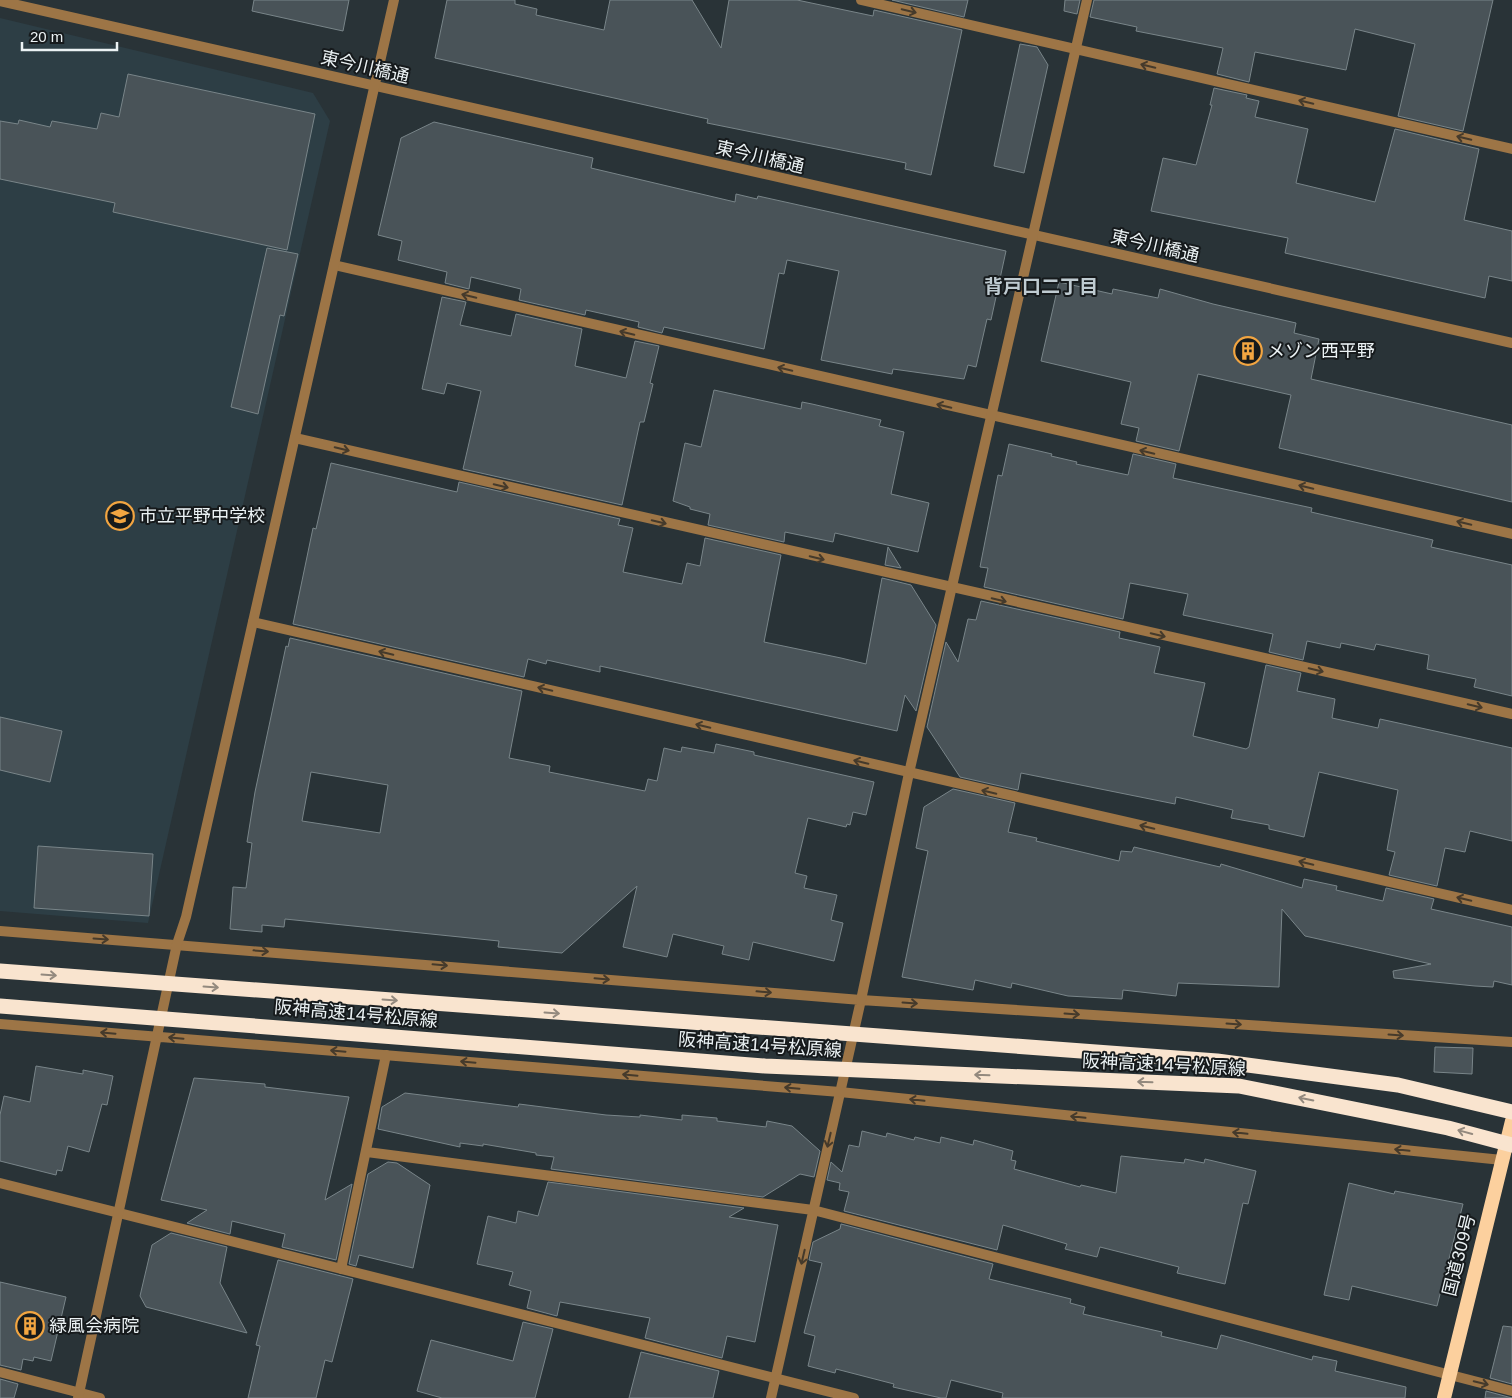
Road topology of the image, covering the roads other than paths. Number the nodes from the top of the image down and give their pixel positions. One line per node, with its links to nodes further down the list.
1 (394, 0): 6 (street)
2 (861, 0): 5 (street, one-way to 5)
3 (1087, 0): 5 (street)
4 (0, 1): 6 (street, 東今川橋通)
5 (1076, 49): 7 (street, one-way to 5); 8 (street)
6 (375, 86): 8 (street, 東今川橋通); 9 (street)
7 (1512, 149)
8 (1033, 235): 10 (street, 東今川橋通); 11 (street)
9 (334, 265): 11 (street, one-way to 9); 12 (street)
10 (1512, 343)
11 (991, 416): 13 (street, one-way to 11); 14 (street)
12 (295, 438): 14 (street, one-way to 14); 15 (street)
13 (1512, 534)
14 (951, 589): 16 (street, one-way to 16); 17 (street)
15 (253, 622): 17 (street, one-way to 15); 20 (street)
16 (1512, 714)
17 (909, 773): 18 (street, one-way to 17); 22 (street)
18 (1512, 910)
19 (0, 931): 20 (street, one-way to 20)
20 (177, 944): 22 (street, one-way to 22); 25 (street)
21 (0, 971): 29 (highway, 阪神高速14号松原線, one-way to 29, bridge)
22 (861, 1000): 26 (street, one-way to 26); 28 (street)
23 (0, 1006): 31 (highway, 阪神高速14号松原線, one-way to 23, bridge)
24 (0, 1024): 25 (street, one-way to 24)
25 (157, 1037): 27 (street, one-way to 25); 36 (street)
26 (1512, 1042)
27 (386, 1055): 28 (street, one-way to 27); 32 (street)
28 (840, 1092): 33 (street, one-way to 28); 35 (street, one-way to 35)
29 (1512, 1112)
30 (1512, 1121): 33 (highway, 国道309号)
31 (1512, 1145)
32 (367, 1152): 35 (street); 37 (street)
33 (1507, 1162): 39 (highway, 国道309号)
34 (0, 1183): 36 (street)
35 (814, 1210): 39 (street); 40 (street, one-way to 40)
36 (118, 1213): 37 (street); 42 (street)
37 (341, 1269): 40 (street)
38 (0, 1372): 42 (street)
39 (1449, 1376): 41 (street, one-way to 41); 46 (highway, 国道309号)
40 (775, 1378): 44 (street); 45 (street)
41 (1512, 1391)
42 (79, 1395): 43 (street)
43 (100, 1398)
44 (770, 1398)
45 (854, 1398)
46 (1444, 1398)

